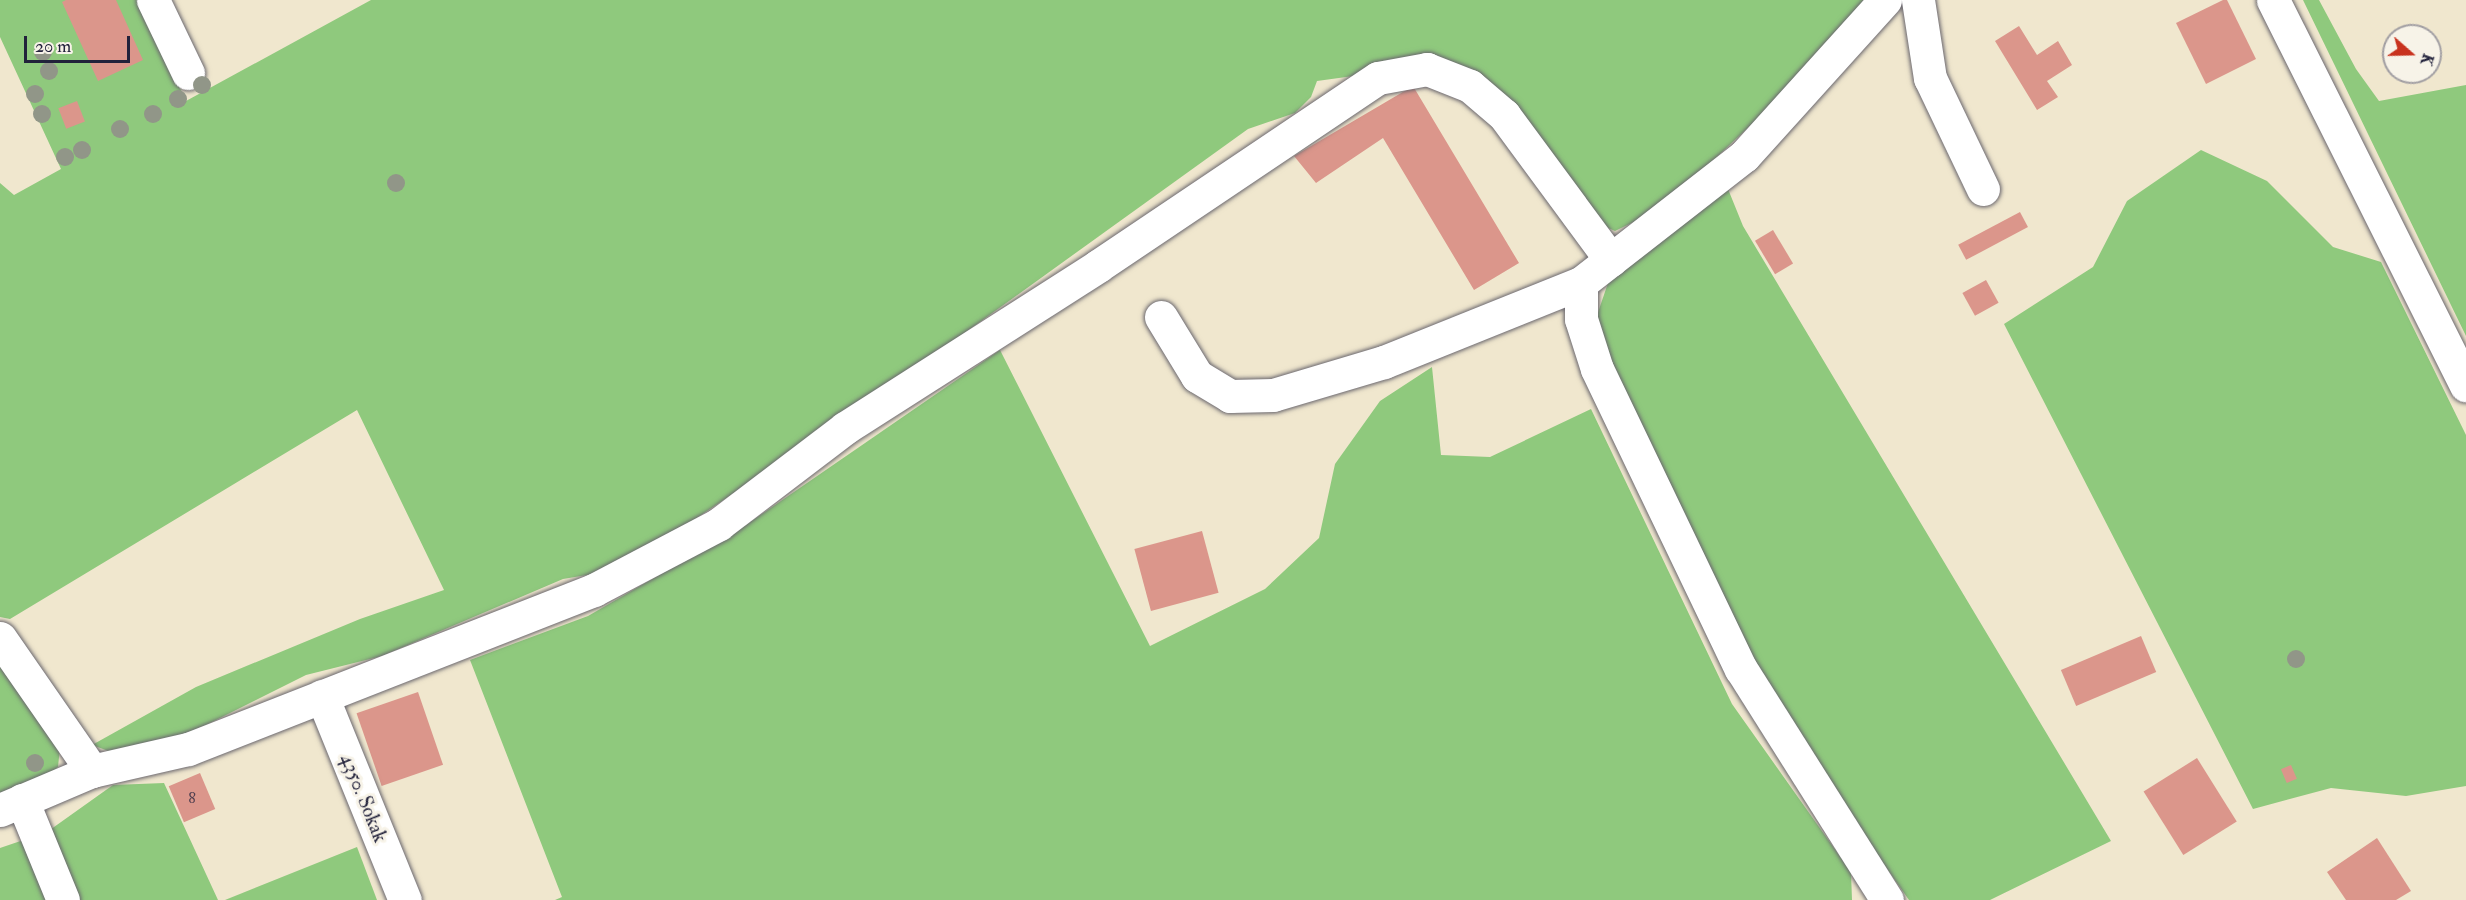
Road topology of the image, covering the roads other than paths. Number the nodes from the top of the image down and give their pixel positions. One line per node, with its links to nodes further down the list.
1 (153, 0): 5 (street)
2 (1885, 0): 7 (street)
3 (1918, 0): 6 (street)
4 (2273, 0): 10 (street)
5 (188, 73)
6 (1983, 189)
7 (1611, 260): 8 (street); 12 (street)
8 (1581, 284): 9 (street); 17 (street)
9 (1161, 317)
10 (2466, 385)
11 (0, 639): 13 (street)
12 (322, 696): 13 (street); 16 (street, 4350. Sokak)
13 (92, 771): 14 (street)
14 (11, 805): 15 (street)
15 (63, 900)
16 (405, 900)
17 (1887, 900)

